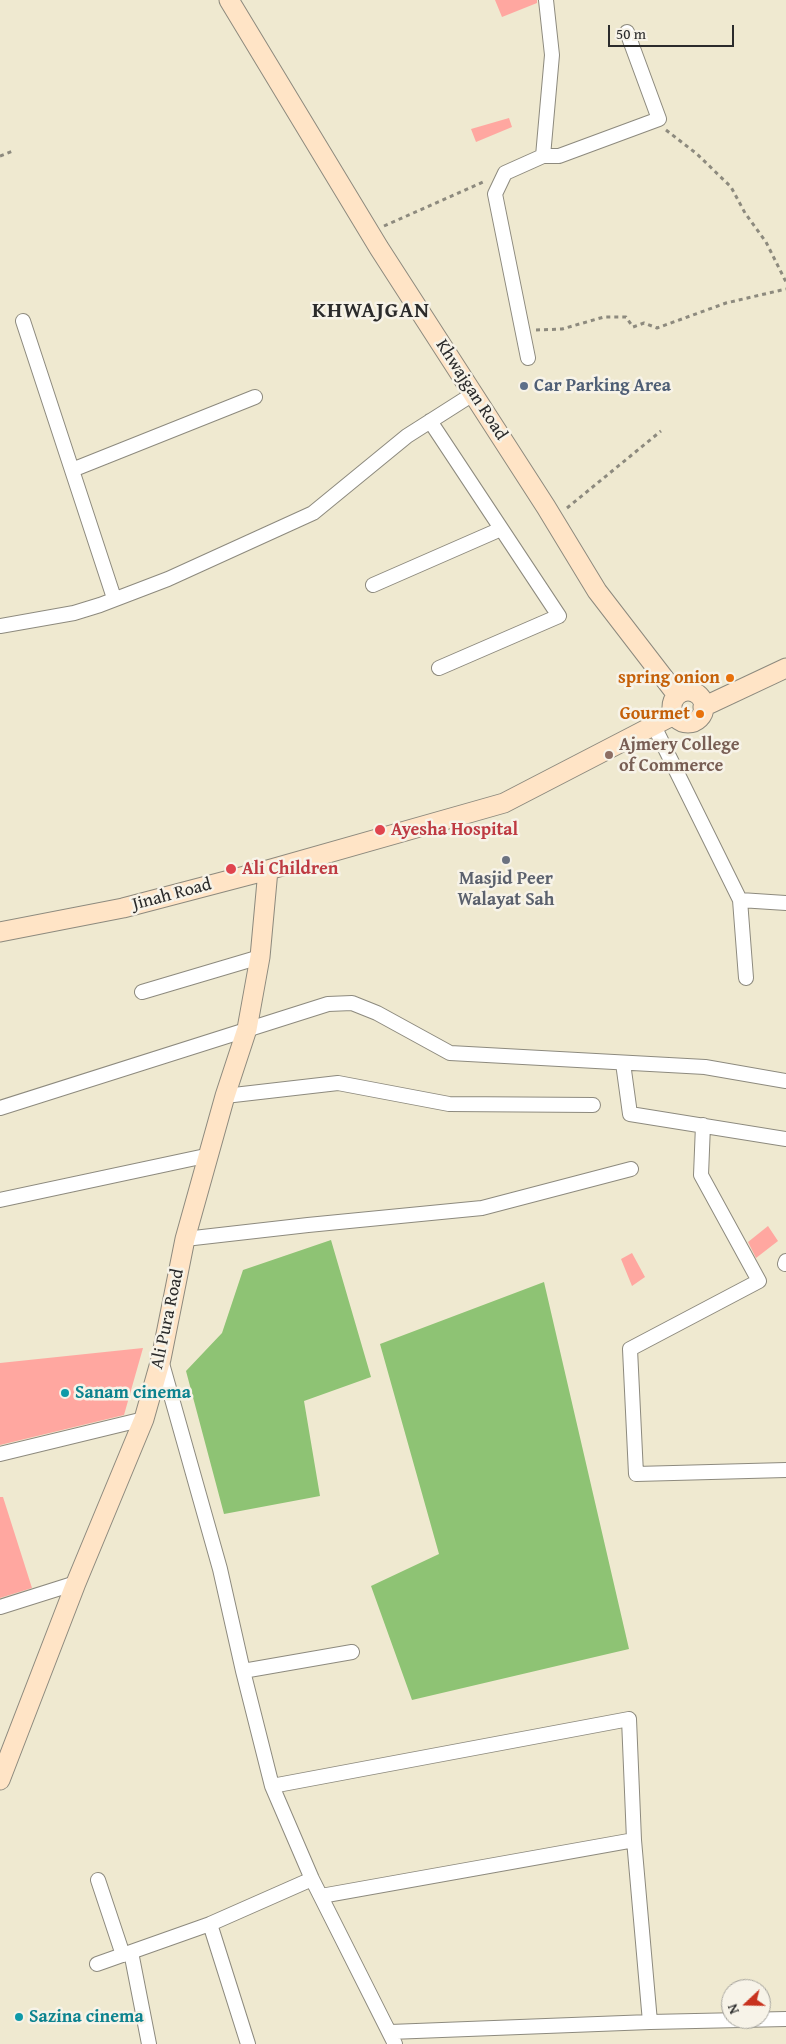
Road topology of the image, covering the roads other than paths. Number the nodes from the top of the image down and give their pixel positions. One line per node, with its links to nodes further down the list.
1 (229, 0): 7 (street, Khwajgan Road)
2 (546, 0): 4 (street)
3 (627, 32): 4 (street)
4 (543, 156): 6 (street)
5 (23, 321): 10 (street)
6 (528, 358)
7 (473, 394): 9 (street); 17 (street, Khwajgan Road)
8 (254, 398): 10 (street)
9 (430, 421): 11 (street); 13 (street)
10 (72, 470): 13 (street)
11 (501, 529): 12 (street); 15 (street)
12 (373, 585)
13 (114, 598): 14 (street)
14 (0, 626)
15 (439, 668)
16 (786, 668): 18 (street)
17 (677, 695): 18 (street); 19 (street)
18 (704, 707): 19 (street)
19 (674, 714): 20 (street, Jinah Road)
20 (654, 726): 21 (street, Jinah Road); 22 (street)
21 (268, 870): 24 (street, Jinah Road); 25 (street, Ali Pura Road)
22 (740, 900): 23 (street); 26 (street)
23 (786, 903)
24 (0, 932)
25 (260, 957): 27 (street); 28 (street, Ali Pura Road)
26 (746, 978)
27 (142, 992)
28 (247, 1029): 29 (street); 31 (street, Ali Pura Road); 33 (street)
29 (623, 1062): 30 (street); 34 (street)
30 (786, 1081)
31 (225, 1096): 32 (street); 36 (street, Ali Pura Road)
32 (593, 1105)
33 (0, 1108)
34 (703, 1125): 35 (street); 43 (street)
35 (786, 1139)
36 (210, 1155): 38 (street); 39 (street, Ali Pura Road)
37 (631, 1169): 39 (street)
38 (0, 1200)
39 (185, 1239): 40 (street, Ali Pura Road)
40 (161, 1359): 41 (street, Ali Pura Road); 47 (street)
41 (144, 1419): 42 (street); 44 (street, Ali Pura Road)
42 (0, 1454)
43 (786, 1470)
44 (76, 1583): 45 (street); 48 (street, Ali Pura Road)
45 (0, 1607)
46 (352, 1652): 47 (street)
47 (242, 1671): 49 (street)
48 (0, 1780)
49 (272, 1786): 50 (street); 52 (street)
50 (634, 1840): 53 (street); 58 (street)
51 (98, 1880): 55 (street)
52 (312, 1880): 53 (street); 54 (street)
53 (320, 1896): 59 (street)
54 (210, 1924): 55 (street); 61 (street)
55 (127, 1953): 56 (street); 60 (street)
56 (97, 1964)
57 (786, 2019): 58 (street)
58 (650, 2022): 59 (street)
59 (393, 2038)
60 (149, 2044)
61 (248, 2044)

